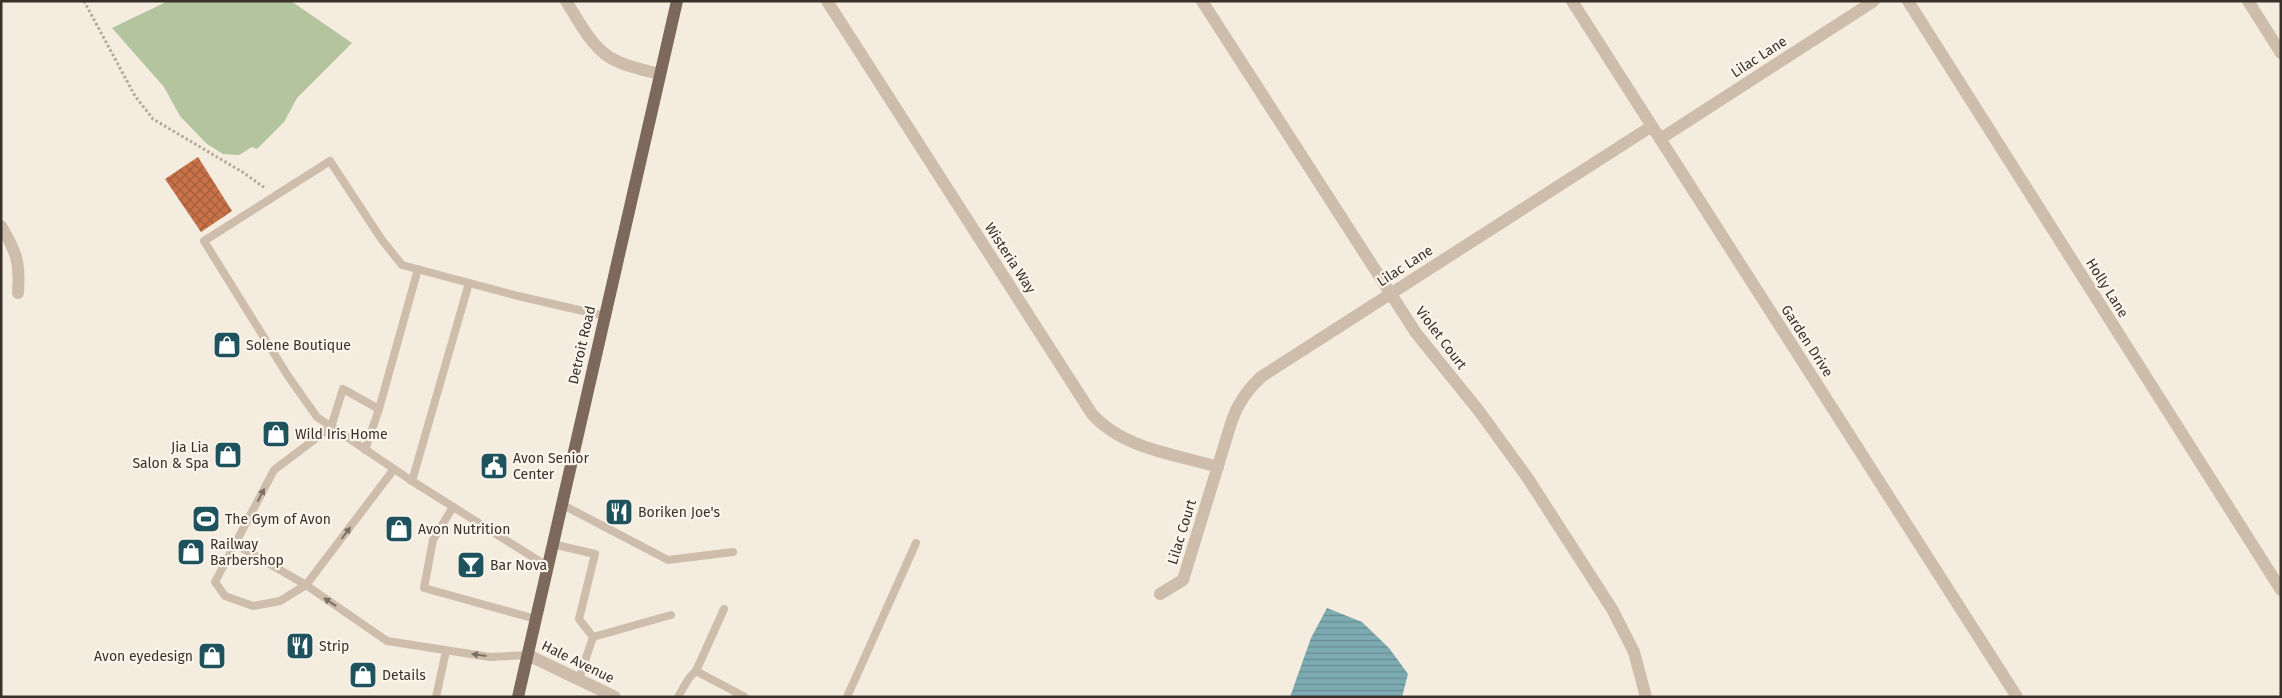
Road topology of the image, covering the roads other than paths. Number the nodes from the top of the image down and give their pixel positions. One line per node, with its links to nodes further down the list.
1 (566, 1): 10 (street)
2 (677, 1): 10 (main road, Detroit Road)
3 (827, 1): 22 (street, Wisteria Way)
4 (1202, 1): 17 (street, Violet Court)
5 (1572, 1): 11 (street, Garden Drive)
6 (1874, 1): 12 (street, Lilac Lane)
7 (1908, 1): 33 (street, Holly Lane)
8 (2248, 1): 9 (street)
9 (2281, 53)
10 (660, 74): 18 (main road, Detroit Road)
11 (1652, 126): 12 (street, Garden Drive); 17 (street, Lilac Lane)
12 (1660, 139): 50 (street, Garden Drive)
13 (1, 226): 16 (street)
14 (418, 269): 15 (lane); 19 (lane); 20 (lane)
15 (469, 283): 18 (lane); 24 (lane)
16 (18, 293)
17 (1391, 293): 22 (street, Lilac Lane); 49 (street, Violet Court)
18 (605, 316): 25 (main road, Detroit Road)
19 (379, 408): 20 (lane); 21 (lane)
20 (331, 427): 21 (lane); 28 (lane, one-way to 20)
21 (365, 450): 23 (lane)
22 (1218, 467): 34 (street, Lilac Court)
23 (394, 469): 24 (lane); 32 (lane, one-way to 23)
24 (412, 481): 26 (lane)
25 (561, 504): 29 (main road, Detroit Road); 30 (lane)
26 (453, 507): 31 (lane); 37 (lane)
27 (916, 543): 48 (lane)
28 (235, 544): 32 (lane); 32 (lane)
29 (552, 544): 31 (main road, Detroit Road); 38 (lane)
30 (733, 552)
31 (547, 566): 37 (main road, Detroit Road)
32 (306, 585): 39 (lane, one-way to 32)
33 (2281, 590)
34 (1160, 594)
35 (724, 609): 41 (lane)
36 (671, 615): 38 (lane)
37 (536, 619): 40 (main road, Detroit Road)
38 (593, 637): 42 (lane)
39 (446, 651): 40 (lane, one-way to 39); 43 (lane)
40 (528, 655): 42 (street, Hale Avenue); 44 (main road, Detroit Road)
41 (696, 671): 46 (lane); 47 (lane)
42 (579, 679): 45 (street, Hale Avenue)
43 (436, 697)
44 (518, 697)
45 (615, 697)
46 (678, 697)
47 (745, 697)
48 (847, 697)
49 (1646, 697)
50 (2017, 697)

